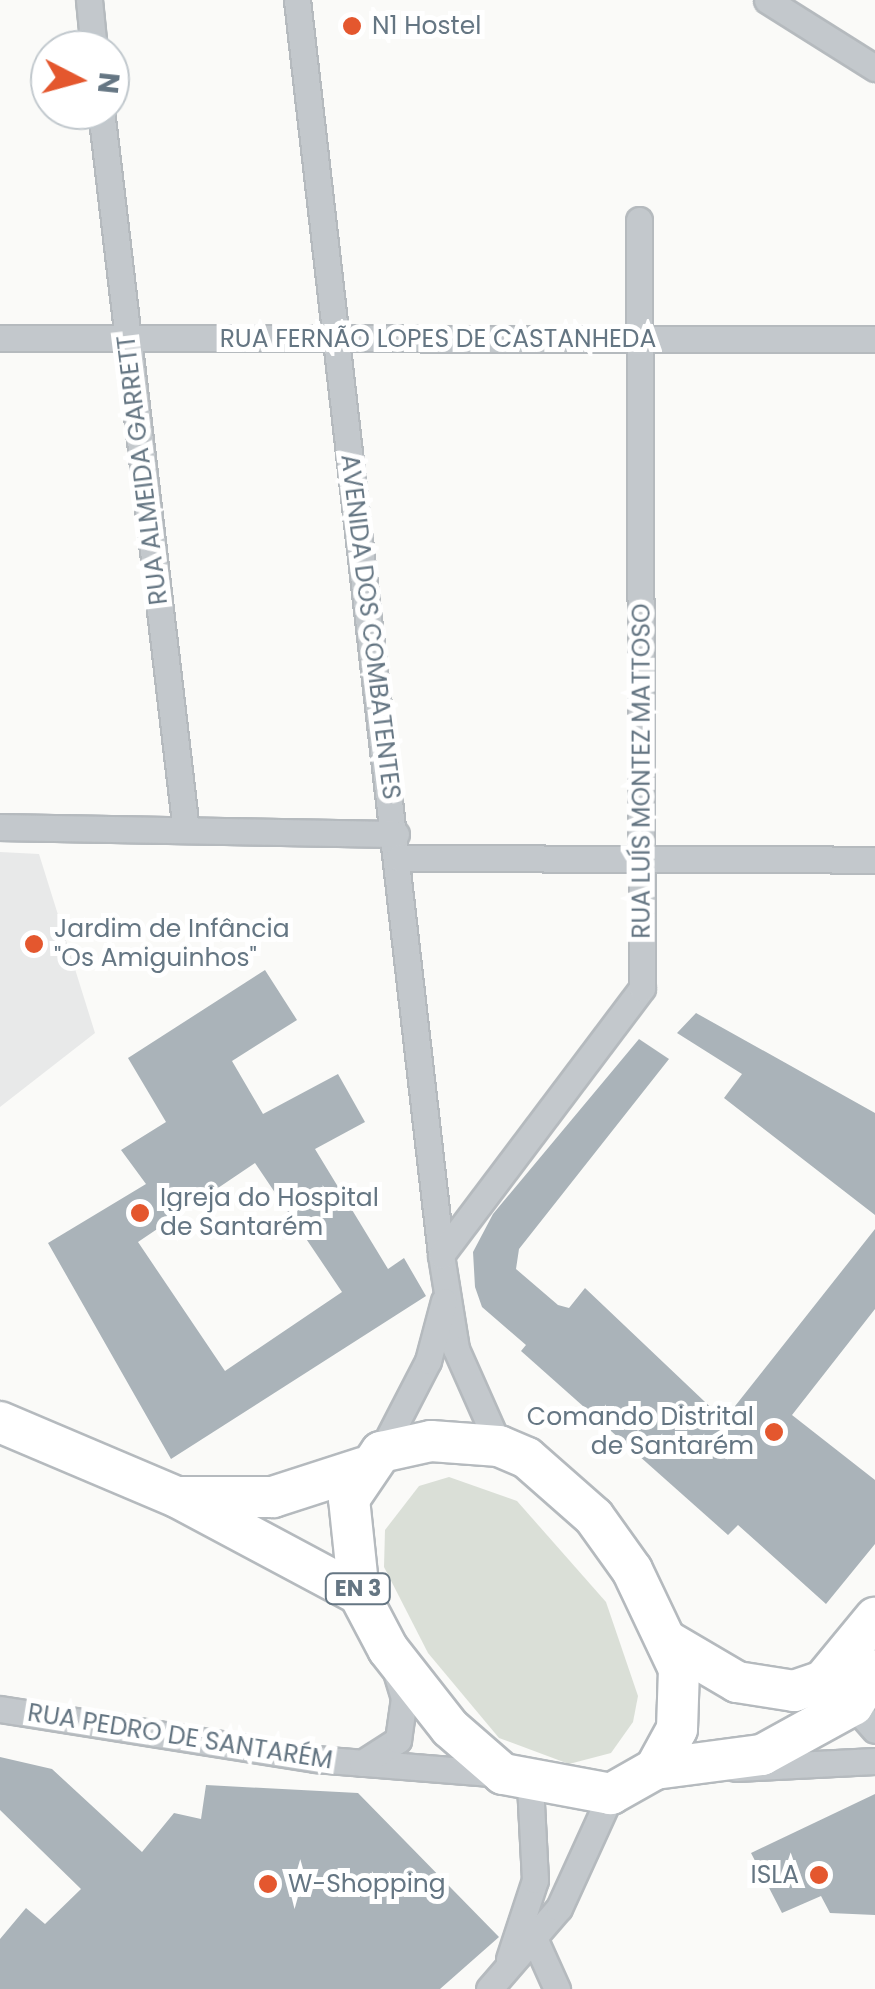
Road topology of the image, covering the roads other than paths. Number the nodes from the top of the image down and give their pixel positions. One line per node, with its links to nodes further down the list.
1 (89, 0): 4 (street)
2 (297, 0): 12 (street, AVENIDA DOS COMBATENTES)
3 (768, 0): 5 (street)
4 (92, 30)
5 (875, 68)
6 (103, 130): 9 (street, RUA ALMEIDA GARRETT)
7 (639, 220): 10 (street, RUA LUÍS MONTEZ MATTOSO)
8 (0, 338): 9 (street, RUA FERNÃO LOPES DE CASTANHEDA)
9 (126, 338): 12 (street, RUA FERNÃO LOPES DE CASTANHEDA); 14 (street, RUA ALMEIDA GARRETT)
10 (642, 338): 11 (street, RUA FERNÃO LOPES DE CASTANHEDA); 12 (street, RUA FERNÃO LOPES DE CASTANHEDA); 16 (street, RUA LUÍS MONTEZ MATTOSO)
11 (875, 339)
12 (334, 340): 15 (street, AVENIDA DOS COMBATENTES)
13 (0, 827): 14 (street)
14 (186, 830): 15 (street)
15 (397, 846): 16 (street); 18 (street, AVENIDA DOS COMBATENTES)
16 (643, 860): 17 (street); 18 (street, RUA LUÍS MONTEZ MATTOSO)
17 (875, 860)
18 (441, 1255): 19 (street, AVENIDA DOS COMBATENTES)
19 (447, 1292): 21 (street, AVENIDA DOS COMBATENTES); 22 (street)
20 (0, 1422): 23 (main road, EN 3)
21 (499, 1446): 22 (main road, EN 3); 26 (main road)
22 (372, 1460): 23 (main road, EN 3); 24 (main road, EN 3)
23 (176, 1497): 24 (main road, EN 3)
24 (359, 1594): 27 (main road, EN 3)
25 (875, 1618): 26 (main road)
26 (670, 1642): 34 (main road)
27 (388, 1649): 32 (street, RUA PEDRO DE SANTARÉM); 35 (main road, EN 3)
28 (875, 1670): 30 (main road)
29 (0, 1709): 32 (street, RUA PEDRO DE SANTARÉM)
30 (864, 1717): 33 (main road)
31 (875, 1762): 33 (street)
32 (360, 1764): 35 (street, RUA PEDRO DE SANTARÉM)
33 (726, 1766): 34 (main road)
34 (655, 1770): 36 (main road)
35 (517, 1779): 36 (main road); 38 (street)
36 (611, 1794): 37 (street)
37 (535, 1940): 38 (street); 39 (street)
38 (496, 1981)
39 (557, 1989)

